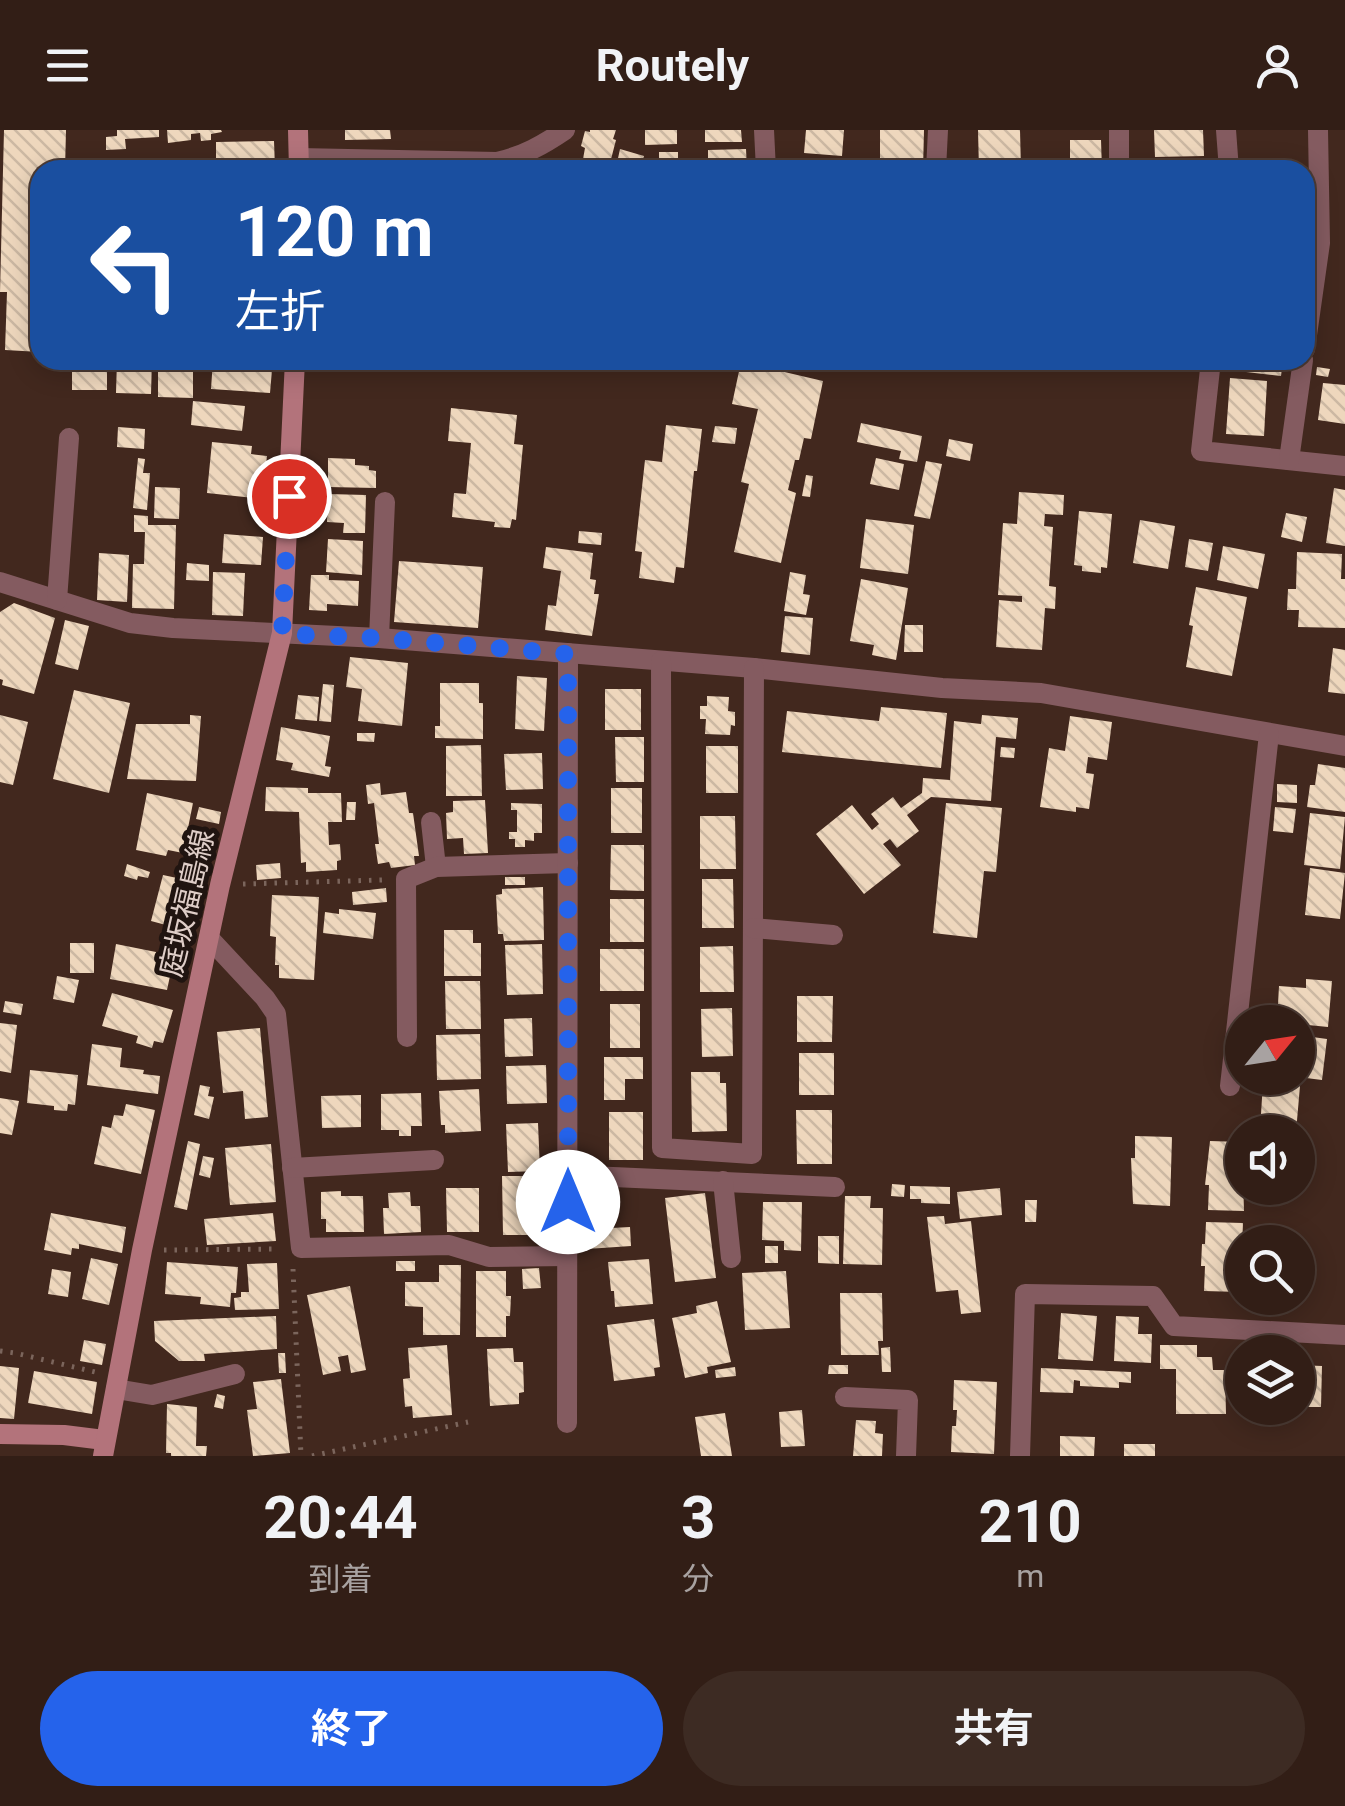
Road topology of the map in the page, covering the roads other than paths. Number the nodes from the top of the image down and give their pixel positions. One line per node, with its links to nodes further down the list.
1 (298, 130): 8 (main road)
2 (565, 130): 9 (street)
3 (764, 130): 10 (street)
4 (938, 130): 11 (street)
5 (1119, 130): 12 (street)
6 (1226, 130): 13 (street)
7 (1318, 130): 14 (street)
8 (299, 160)
9 (505, 160)
10 (766, 160)
11 (936, 160)
12 (1119, 160)
13 (1228, 160)
14 (1315, 160)
15 (1315, 206): 16 (street)
16 (1315, 278)
17 (295, 370): 26 (main road, 庭坂福島線)
18 (1210, 370): 21 (street)
19 (1302, 370): 21 (street)
20 (69, 438): 25 (street)
21 (1289, 460): 22 (street)
22 (1345, 466)
23 (384, 502): 27 (street)
24 (0, 582): 25 (street)
25 (57, 600): 26 (street)
26 (282, 634): 27 (street); 38 (main road, 庭坂福島線)
27 (379, 638): 28 (street)
28 (568, 654): 29 (street); 34 (street)
29 (661, 661): 30 (street); 36 (street)
30 (754, 668): 31 (street); 36 (street)
31 (1268, 734): 32 (street); 39 (street)
32 (1345, 746)
33 (431, 822): 35 (street)
34 (568, 863): 35 (street); 43 (street)
35 (436, 867): 40 (street)
36 (753, 928): 37 (street)
37 (833, 934)
38 (209, 938): 42 (street); 50 (main road, 庭坂福島線)
39 (1239, 1005)
40 (407, 1037)
41 (434, 1160): 42 (street)
42 (292, 1168): 46 (street)
43 (568, 1175): 44 (street); 46 (street)
44 (723, 1182): 45 (street); 47 (street)
45 (835, 1187)
46 (567, 1256): 52 (street)
47 (731, 1258)
48 (1345, 1335): 56 (street)
49 (234, 1374): 50 (street)
50 (117, 1384): 54 (main road, 庭坂福島線)
51 (845, 1397): 55 (street)
52 (567, 1422)
53 (0, 1434): 54 (main road)
54 (103, 1448)
55 (906, 1456)
56 (1020, 1456)

